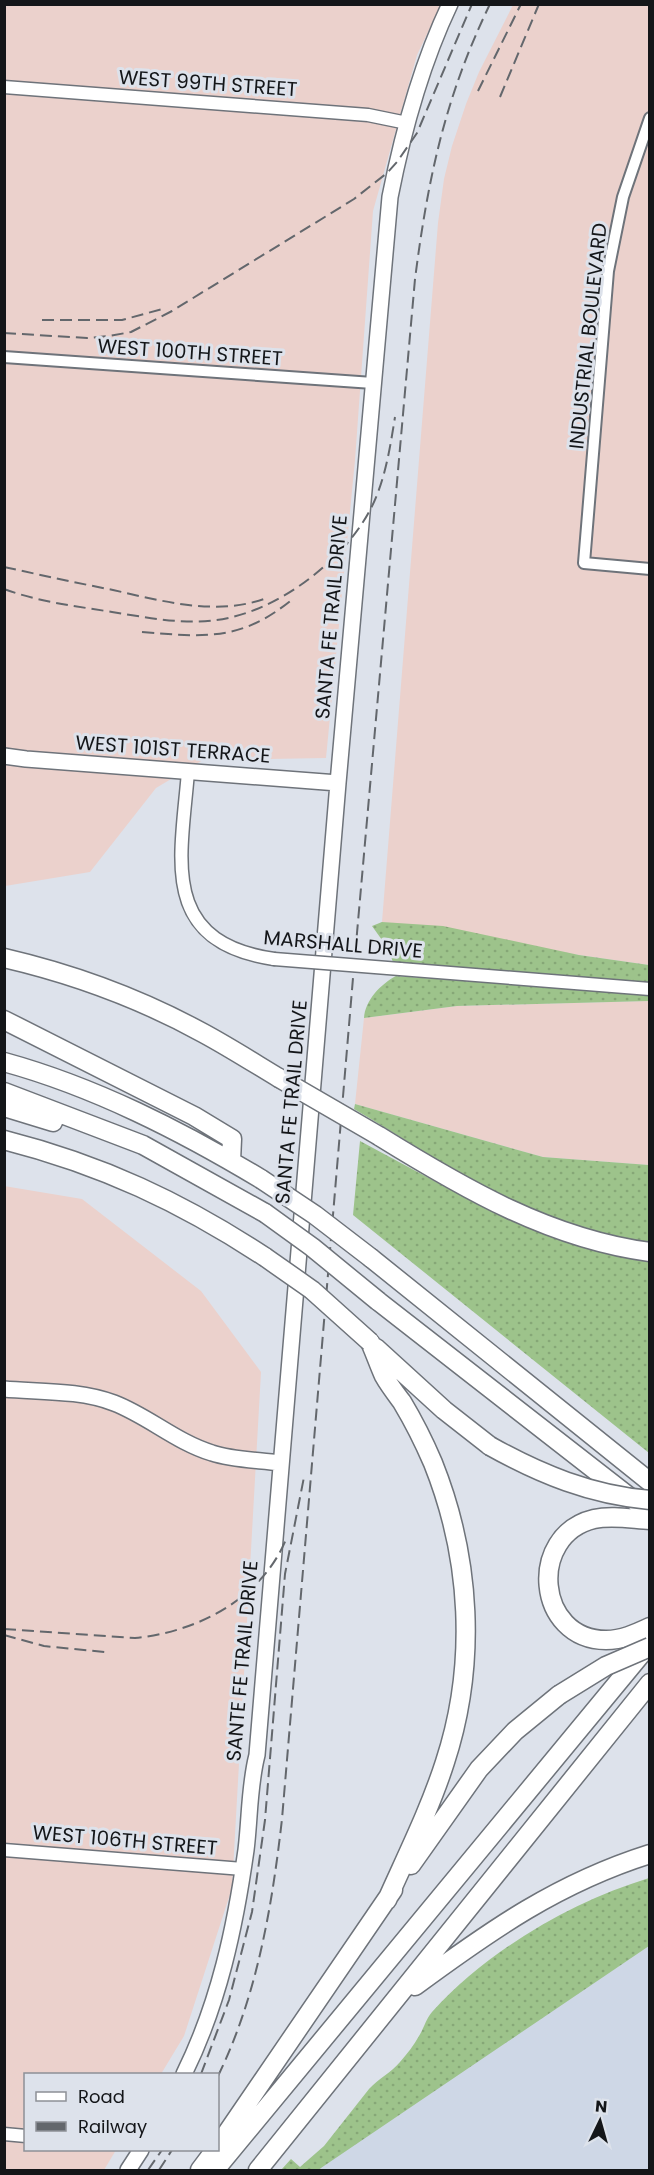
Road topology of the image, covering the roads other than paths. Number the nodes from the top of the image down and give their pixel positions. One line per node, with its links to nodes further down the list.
1 (450, 4): 4 (main road, SANTA FE TRAIL DRIVE)
2 (4, 87): 4 (street, WEST 99TH STREET)
3 (650, 118): 7 (street, INDUSTRIAL BOULEVARD)
4 (407, 123): 6 (main road, SANTA FE TRAIL DRIVE)
5 (4, 357): 6 (street, WEST 100TH STREET)
6 (373, 383): 10 (main road, SANTA FE TRAIL DRIVE)
7 (650, 569)
8 (4, 756): 9 (main road, WEST 101ST TERRACE)
9 (188, 772): 10 (main road, WEST 101ST TERRACE); 12 (street, MARSHALL DRIVE, bridge)
10 (338, 783): 20 (main road, SANTA FE TRAIL DRIVE)
11 (4, 958): 21 (highway, bridge)
12 (650, 989)
13 (4, 1020): 19 (highway)
14 (4, 1062): 19 (highway)
15 (4, 1092): 18 (highway)
16 (4, 1107): 18 (highway)
17 (4, 1140): 22 (highway, bridge)
18 (143, 1144): 27 (highway, bridge)
19 (231, 1161): 25 (highway, bridge)
20 (300, 1243): 24 (main road, SANTE FE TRAIL DRIVE)
21 (650, 1252)
22 (370, 1342): 26 (highway, bridge); 35 (highway)
23 (4, 1389): 24 (main road)
24 (280, 1463): 34 (main road, SANTE FE TRAIL DRIVE)
25 (650, 1482)
26 (650, 1500)
27 (650, 1513)
28 (650, 1520): 29 (highway)
29 (650, 1627)
30 (650, 1646): 35 (highway, bridge); 45 (highway)
31 (650, 1683): 36 (highway)
32 (4, 1851): 34 (street, WEST 106TH STREET)
33 (650, 1854): 36 (highway)
34 (243, 1869): 37 (main road, SANTE FE TRAIL DRIVE)
35 (387, 1900): 40 (highway)
36 (394, 2002): 46 (highway)
37 (184, 2073)
38 (4, 2134): 39 (street)
39 (24, 2136)
40 (219, 2144)
41 (140, 2151): 43 (main road)
42 (214, 2151): 44 (highway)
43 (128, 2170)
44 (201, 2170)
45 (215, 2170)
46 (258, 2170)

